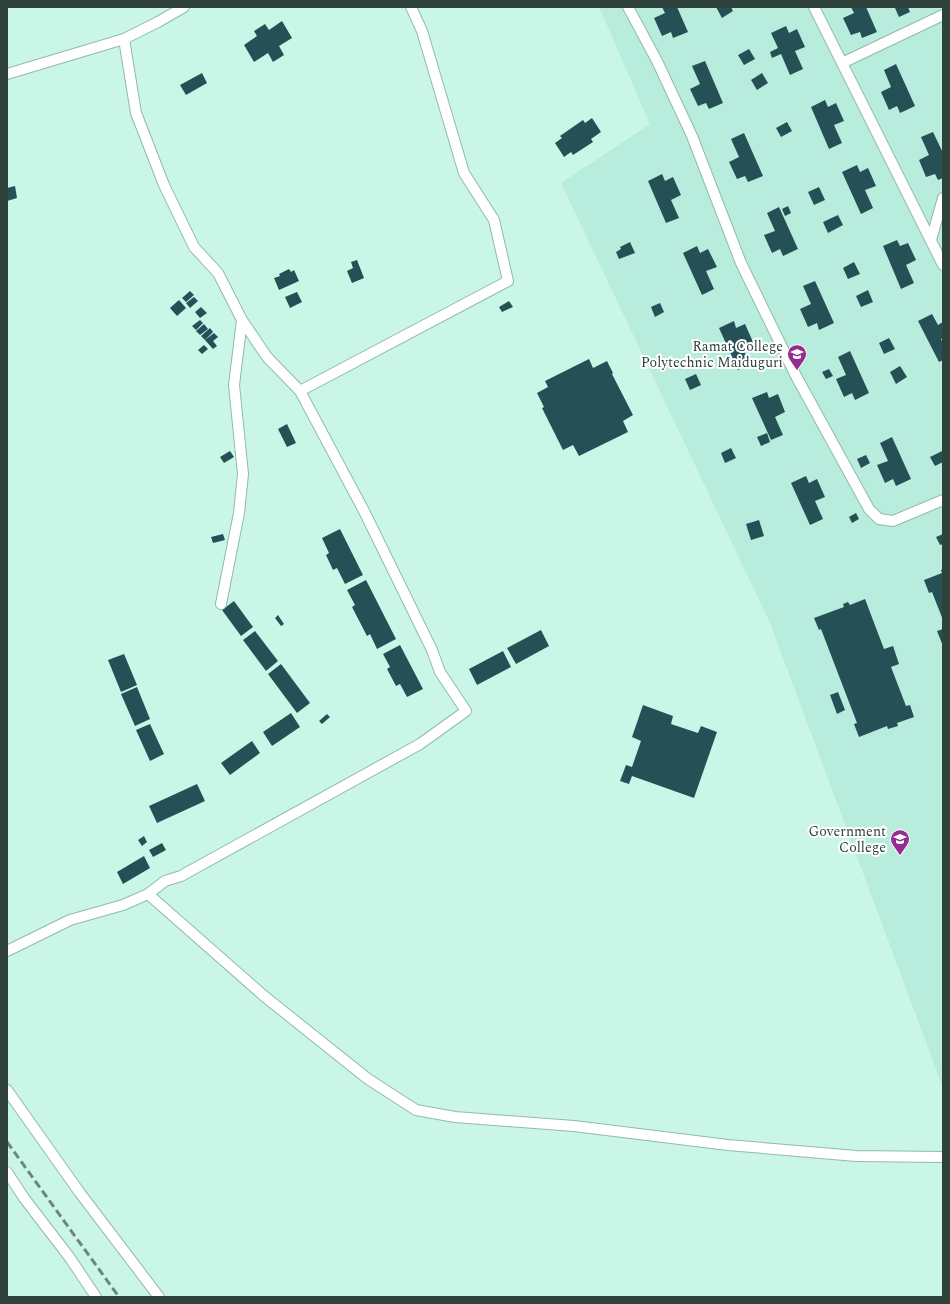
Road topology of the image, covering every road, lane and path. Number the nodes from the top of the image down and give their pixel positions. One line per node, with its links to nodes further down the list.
1 (184, 7): 6 (street)
2 (411, 7): 13 (street)
3 (628, 7): 14 (street)
4 (814, 7): 7 (street)
5 (943, 15): 7 (street)
6 (124, 39): 8 (street); 12 (street)
7 (842, 63): 10 (street)
8 (7, 74)
9 (943, 198): 10 (street)
10 (931, 240): 11 (street)
11 (943, 265)
12 (242, 320): 13 (street); 15 (street)
13 (300, 391): 16 (street)
14 (943, 500)
15 (220, 604)
16 (148, 894): 17 (street); 19 (street)
17 (7, 951)
18 (7, 1090): 22 (street)
19 (943, 1157)
20 (7, 1172): 21 (street)
21 (96, 1297)
22 (159, 1297)

